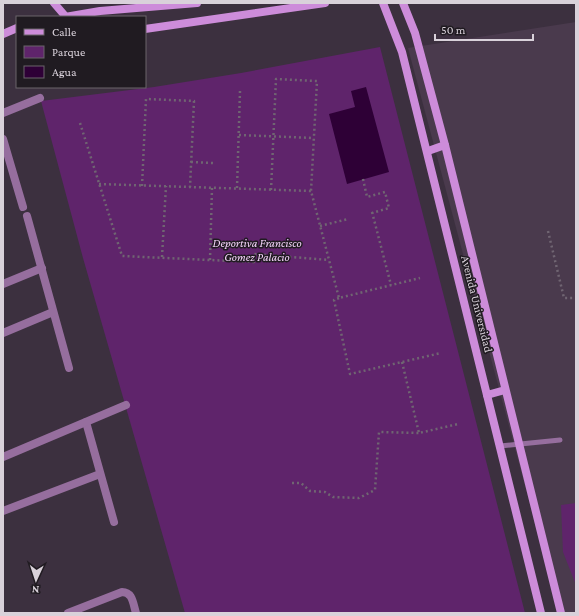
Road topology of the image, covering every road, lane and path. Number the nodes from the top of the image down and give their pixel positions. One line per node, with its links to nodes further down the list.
1 (54, 3): 6 (street)
2 (197, 3): 7 (street)
3 (325, 3): 9 (street)
4 (383, 3): 20 (street, Avenida Universidad)
5 (403, 3): 19 (street, Avenida Universidad)
6 (65, 16)
7 (72, 16)
8 (16, 28): 10 (street)
9 (146, 29)
10 (3, 34)
11 (240, 91): 15 (path)
12 (40, 98): 13 (street)
13 (3, 113)
14 (80, 123): 25 (path)
15 (239, 135): 16 (path); 30 (path)
16 (273, 137): 17 (path); 17 (path); 31 (path)
17 (314, 138): 32 (path)
18 (3, 139): 21 (street)
19 (445, 145): 20 (street); 52 (street, Avenida Universidad)
20 (428, 151): 53 (street, Avenida Universidad)
21 (6, 161): 33 (street)
22 (191, 162): 23 (path); 26 (path); 28 (path)
23 (213, 163)
24 (363, 179): 44 (path)
25 (99, 184): 26 (path); 38 (path)
26 (142, 186): 27 (path)
27 (166, 186): 28 (path); 38 (path)
28 (190, 187): 29 (path)
29 (212, 188): 30 (path); 39 (path)
30 (237, 188): 31 (path)
31 (271, 190): 32 (path)
32 (311, 191): 36 (path)
33 (23, 208)
34 (28, 216): 41 (street)
35 (348, 219): 36 (path)
36 (320, 226): 40 (path)
37 (548, 231): 46 (path)
38 (162, 257): 39 (path)
39 (210, 260): 40 (path)
40 (329, 260): 45 (path)
41 (42, 268): 43 (street); 47 (street)
42 (420, 278): 44 (path)
43 (3, 284)
44 (391, 285): 45 (path)
45 (339, 298): 50 (path)
46 (576, 298)
47 (54, 312): 48 (street); 51 (street)
48 (3, 333)
49 (441, 353): 50 (path)
50 (402, 362): 57 (path)
51 (68, 368)
52 (505, 390): 53 (street); 59 (street, Avenida Universidad)
53 (487, 395): 60 (street, Avenida Universidad)
54 (126, 405): 55 (street)
55 (86, 422): 61 (street); 62 (street)
56 (458, 424): 57 (path)
57 (419, 433): 63 (path)
58 (560, 440): 59 (lane)
59 (519, 443): 60 (lane); 69 (street, Avenida Universidad)
60 (500, 446): 68 (street, Avenida Universidad)
61 (3, 457)
62 (100, 474): 64 (street); 65 (street)
63 (292, 483)
64 (3, 511)
65 (114, 522)
66 (68, 613): 67 (street)
67 (136, 613)
68 (542, 613)
69 (561, 613)

